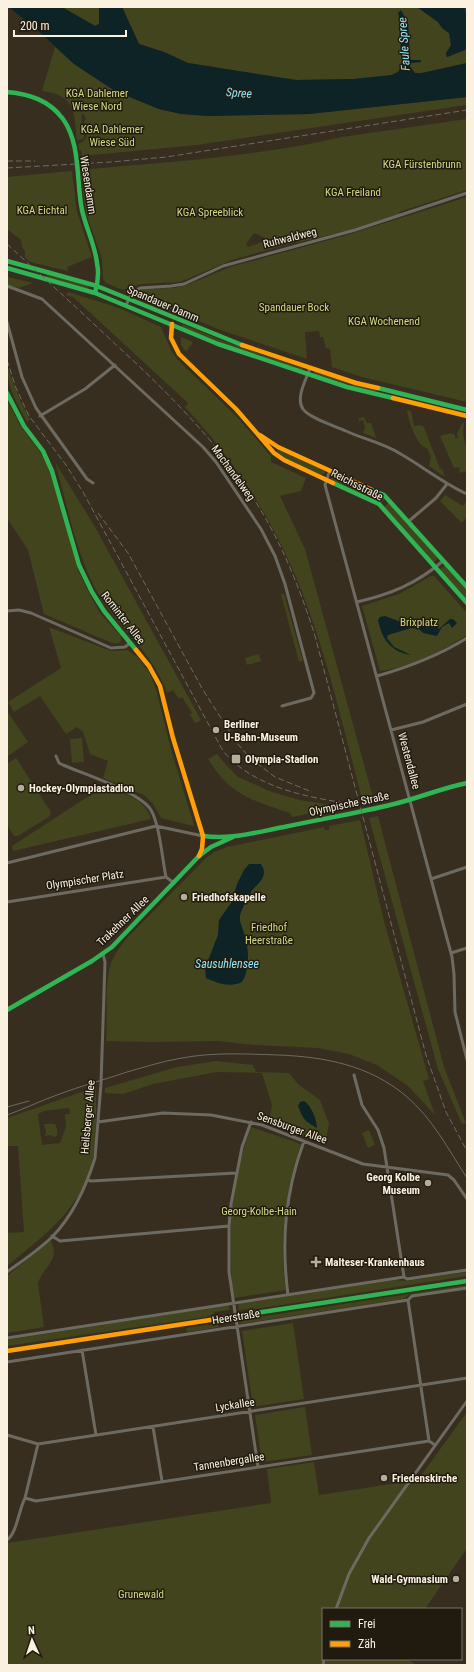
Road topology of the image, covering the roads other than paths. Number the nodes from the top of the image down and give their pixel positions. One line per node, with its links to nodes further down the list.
1 (7, 92): 6 (main road, Wiesendamm)
2 (467, 194): 8 (street, Ruhwaldweg)
3 (7, 262): 6 (main road, Spandauer Damm)
4 (7, 268): 7 (main road, Spandauer Damm)
5 (7, 286): 13 (street, Machandelweg)
6 (97, 286): 7 (main road, Wiesendamm); 8 (main road, Spandauer Damm)
7 (95, 293): 9 (main road, Spandauer Damm)
8 (129, 299): 9 (street, Ruhwaldweg); 10 (main road, Spandauer Damm)
9 (126, 305): 12 (main road, Spandauer Damm)
10 (174, 318): 12 (main road); 14 (main road, Spandauer Damm)
11 (7, 322): 18 (street)
12 (171, 325): 15 (main road, Spandauer Damm); 20 (main road, Reichsstraße)
13 (114, 365): 18 (street); 37 (street, Machandelweg)
14 (310, 368): 15 (street); 17 (main road, Spandauer Damm)
15 (308, 374): 19 (main road, Spandauer Damm); 24 (street)
16 (7, 392): 34 (main road, Rominter Allee)
17 (467, 410)
18 (40, 416): 23 (street)
19 (467, 416)
20 (258, 434): 21 (main road, Reichsstraße); 22 (main road, Reichsstraße)
21 (330, 470): 22 (street); 26 (main road, Reichsstraße)
22 (326, 479): 28 (main road, Reichsstraße); 30 (street, Westendallee)
23 (93, 483)
24 (447, 484): 25 (street); 26 (street)
25 (467, 494)
26 (409, 522): 27 (main road, Reichsstraße)
27 (443, 561): 28 (street); 29 (main road, Reichsstraße)
28 (436, 567): 30 (street); 31 (main road, Reichsstraße)
29 (467, 587)
30 (358, 602): 35 (street, Westendallee)
31 (467, 603)
32 (7, 612): 34 (street)
33 (467, 638): 35 (street)
34 (130, 643): 44 (main road, Rominter Allee)
35 (376, 676): 39 (street, Westendallee)
36 (466, 704): 38 (street); 39 (street)
37 (282, 706)
38 (467, 709)
39 (391, 730): 42 (street, Westendallee)
40 (56, 756): 43 (street)
41 (467, 783): 42 (main road, Olympische Straße)
42 (410, 799): 45 (main road, Olympische Straße); 50 (street, Westendallee)
43 (156, 826): 44 (street); 47 (street); 49 (street)
44 (203, 836): 45 (main road, Olympische Straße); 46 (main road)
45 (233, 837): 46 (main road, Olympische Straße)
46 (199, 856): 51 (main road, Trakehner Allee)
47 (7, 863)
48 (467, 867): 50 (street)
49 (166, 877): 51 (street); 52 (street, Olympischer Platz)
50 (431, 878): 54 (street, Westendallee)
51 (174, 883): 55 (main road, Trakehner Allee)
52 (7, 902)
53 (467, 948): 54 (street)
54 (451, 953): 57 (street, Westendallee)
55 (103, 954): 56 (main road, Trakehner Allee); 59 (street, Heilsberger Allee)
56 (7, 1010)
57 (467, 1060)
58 (354, 1075): 62 (street)
59 (98, 1122): 60 (street, Sensburger Allee); 64 (street, Heilsberger Allee)
60 (251, 1122): 61 (street, Sensburger Allee); 63 (street)
61 (304, 1141): 62 (street, Sensburger Allee); 73 (street)
62 (387, 1167): 65 (street, Sensburger Allee); 70 (street)
63 (236, 1173): 64 (street); 66 (street)
64 (88, 1180): 67 (street, Heilsberger Allee)
65 (467, 1199)
66 (229, 1226): 67 (street); 75 (street)
67 (52, 1236): 69 (street, Heilsberger Allee)
68 (467, 1270): 70 (street, Heerstraße)
69 (7, 1272)
70 (404, 1278): 73 (street, Heerstraße)
71 (467, 1281): 76 (main road, Heerstraße)
72 (467, 1288): 74 (street, Heerstraße)
73 (288, 1295): 75 (street, Heerstraße)
74 (408, 1300): 77 (street, Heerstraße); 83 (street)
75 (233, 1303): 76 (street); 78 (street, Heerstraße)
76 (236, 1316): 77 (street); 80 (main road, Heerstraße)
77 (237, 1326): 79 (street, Heerstraße); 85 (street)
78 (7, 1338)
79 (82, 1350): 81 (street, Heerstraße); 88 (street)
80 (7, 1352)
81 (7, 1362)
82 (467, 1378): 83 (street, Lyckallee)
83 (420, 1385): 85 (street, Lyckallee); 89 (street)
84 (467, 1401): 91 (street)
85 (250, 1412): 86 (street, Lyckallee); 92 (street)
86 (153, 1427): 88 (street, Lyckallee); 93 (street)
87 (7, 1435): 90 (street, Lyckallee)
88 (96, 1435): 90 (street, Lyckallee)
89 (429, 1440): 91 (street); 92 (street, Tannenbergallee)
90 (38, 1444): 94 (street)
91 (435, 1445): 96 (street)
92 (258, 1467): 93 (street, Tannenbergallee)
93 (162, 1482): 94 (street, Tannenbergallee)
94 (25, 1498): 95 (street)
95 (7, 1540)
96 (336, 1608)

